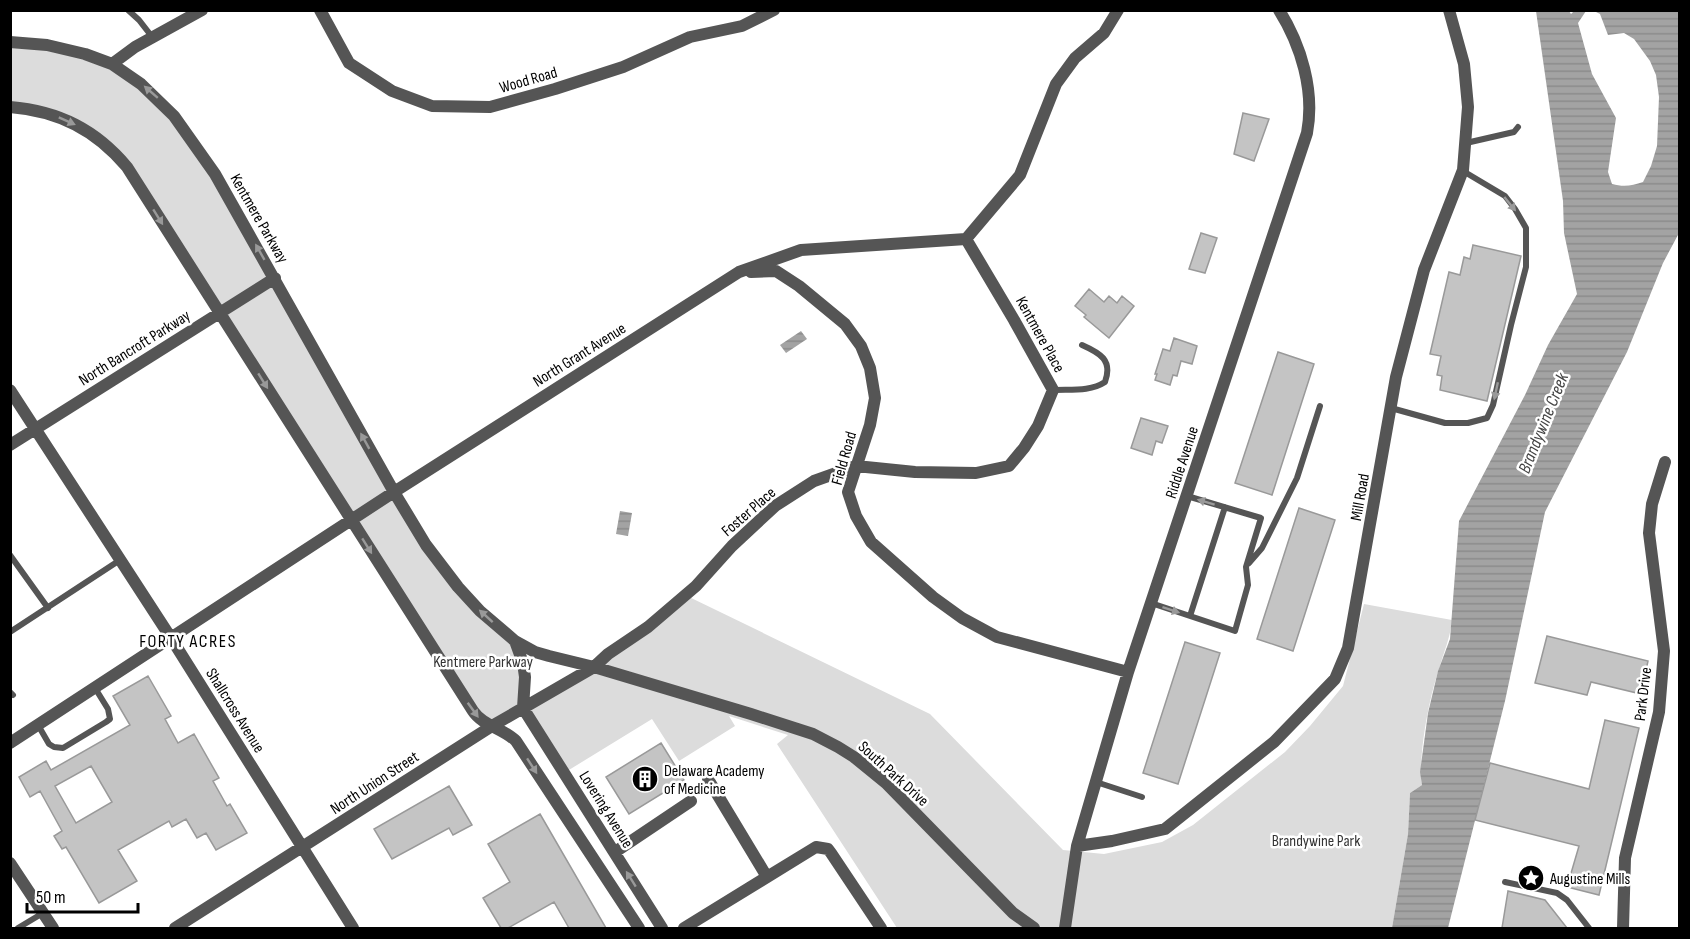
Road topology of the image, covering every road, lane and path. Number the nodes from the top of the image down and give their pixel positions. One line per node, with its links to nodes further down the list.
1 (128, 10): 8 (lane)
2 (202, 10): 8 (street)
3 (320, 10): 4 (street, Wood Road)
4 (774, 10)
5 (1118, 10): 15 (street)
6 (1279, 10): 30 (street, Riddle Avenue)
7 (1449, 12): 13 (street, Mill Road)
8 (153, 38): 10 (street)
9 (10, 42): 10 (street, Kentmere Parkway)
10 (112, 64): 17 (street, Kentmere Parkway, one-way to 10)
11 (10, 107): 18 (street, one-way to 18)
12 (1518, 127): 13 (lane)
13 (1465, 143): 14 (street, Mill Road)
14 (1463, 171): 23 (street, Mill Road); 23 (lane, one-way to 23)
15 (966, 239): 16 (street, North Grant Avenue); 21 (street, Kentmere Place)
16 (739, 272): 28 (street, Field Road); 29 (street, North Grant Avenue)
17 (275, 278): 18 (street, North Bancroft Parkway); 29 (street, Kentmere Parkway, one-way to 17)
18 (219, 313): 24 (street, North Bancroft Parkway); 32 (street, one-way to 32)
19 (1082, 345): 21 (lane)
20 (10, 390): 24 (street, Shallcross Avenue)
21 (1053, 390): 26 (street, Kentmere Place)
22 (1320, 406): 35 (lane)
23 (1391, 408): 53 (street, Mill Road)
24 (35, 429): 25 (street, North Bancroft Parkway); 34 (street, Shallcross Avenue)
25 (10, 445)
26 (1024, 448): 28 (street, Foster Place)
27 (1665, 462): 71 (street, Park Drive)
28 (855, 466): 42 (street, Foster Place); 43 (street, Field Road)
29 (394, 492): 32 (street, North Grant Avenue); 41 (street, Kentmere Parkway, one-way to 29)
30 (1186, 496): 31 (lane, one-way to 30); 36 (street, Riddle Avenue)
31 (1225, 507): 35 (lane); 38 (lane)
32 (352, 521): 40 (street, North Grant Avenue); 47 (street, one-way to 47)
33 (10, 555): 37 (lane)
34 (120, 560): 37 (lane); 40 (street, Shallcross Avenue)
35 (1246, 567): 38 (lane)
36 (1151, 603): 38 (lane, one-way to 38); 43 (street, Riddle Avenue)
37 (48, 608): 39 (lane)
38 (1190, 616)
39 (10, 632)
40 (171, 638): 44 (street, North Grant Avenue); 54 (street, Shallcross Avenue)
41 (515, 641): 42 (street, Kentmere Parkway); 45 (street)
42 (594, 667): 45 (street, North Union Street); 68 (street, South Park Drive)
43 (1128, 672): 50 (street, Riddle Avenue)
44 (95, 688): 46 (street, North Grant Avenue); 46 (lane)
45 (523, 708): 47 (street, North Union Street); 55 (street, Lovering Avenue)
46 (38, 725): 48 (street, North Grant Avenue)
47 (492, 726): 54 (street, North Union Street); 64 (street, one-way to 64)
48 (10, 743)
49 (708, 779): 57 (street)
50 (1096, 782): 51 (lane); 53 (street, Riddle Avenue)
51 (1142, 797)
52 (691, 801): 55 (street)
53 (1077, 846): 69 (street, Riddle Avenue)
54 (303, 847): 62 (street, North Union Street); 63 (street, Shallcross Avenue)
55 (615, 852): 65 (street, Lovering Avenue, one-way to 55)
56 (10, 863): 59 (street)
57 (767, 877): 66 (street); 67 (street)
58 (1505, 882): 70 (lane)
59 (43, 913): 60 (lane); 61 (street)
60 (18, 928)
61 (53, 928)
62 (175, 928)
63 (353, 928)
64 (639, 928)
65 (662, 928)
66 (684, 928)
67 (881, 928)
68 (1034, 928)
69 (1065, 928)
70 (1588, 928)
71 (1623, 928)

